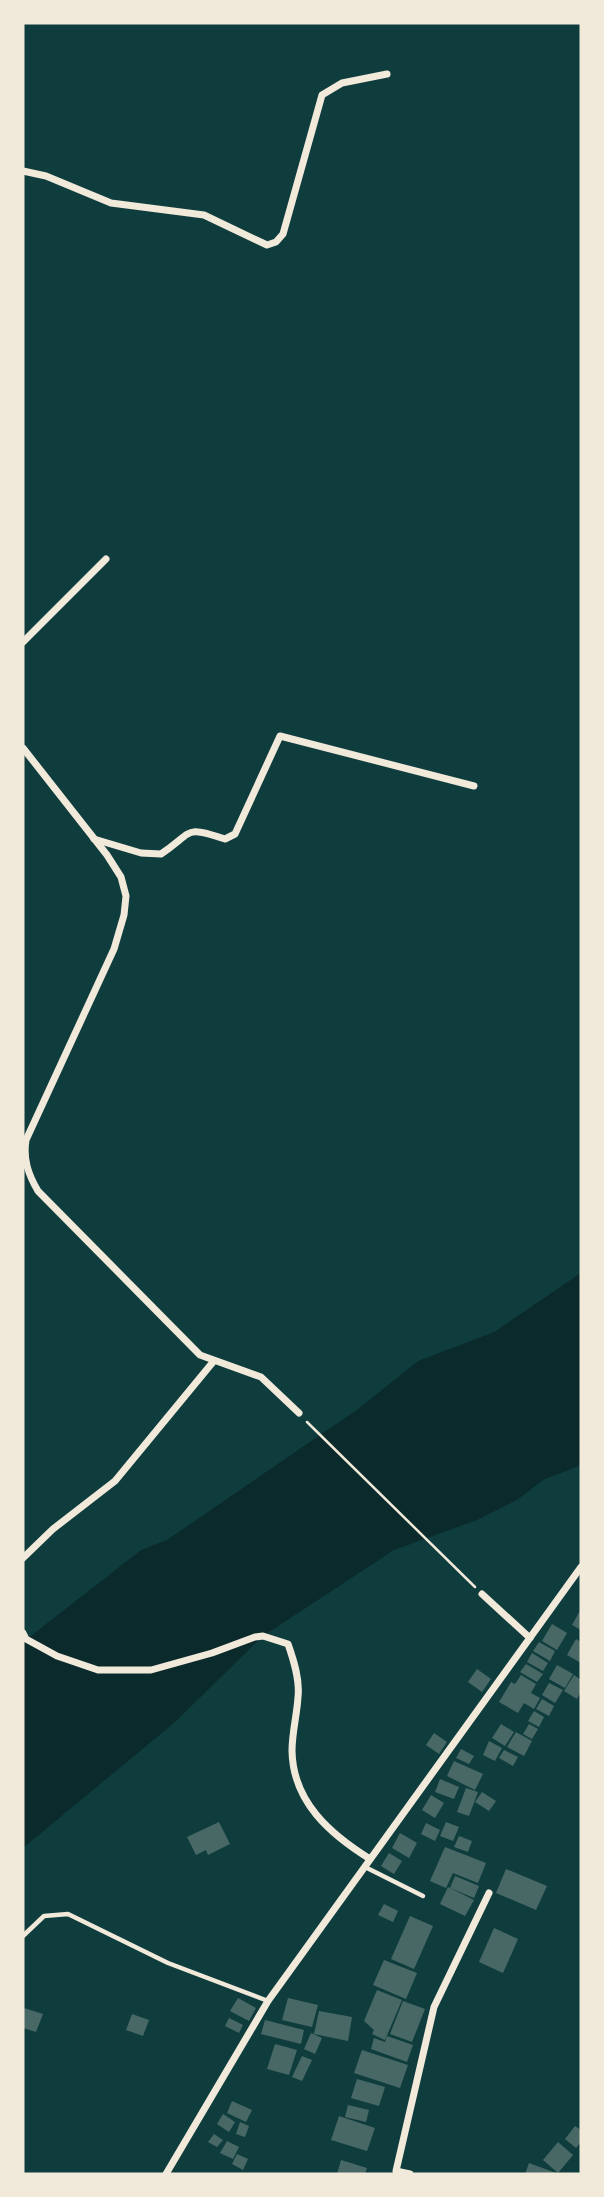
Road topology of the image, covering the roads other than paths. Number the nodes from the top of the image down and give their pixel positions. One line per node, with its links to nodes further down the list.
1 (387, 74): 2 (street)
2 (23, 171)
3 (106, 559): 4 (street)
4 (23, 642)
5 (23, 748): 7 (street)
6 (474, 786): 7 (street)
7 (93, 839): 8 (street)
8 (213, 1362): 9 (street); 10 (street)
9 (299, 1413)
10 (23, 1558)
11 (581, 1567): 14 (street)
12 (482, 1594): 14 (street)
13 (23, 1633): 15 (street)
14 (530, 1638): 15 (street)
15 (370, 1859): 16 (street)
16 (365, 1867): 18 (lane); 20 (street)
17 (489, 1894): 22 (street)
18 (423, 1896)
19 (23, 1936): 20 (lane)
20 (268, 2001): 21 (street)
21 (166, 2174)
22 (410, 2174)

